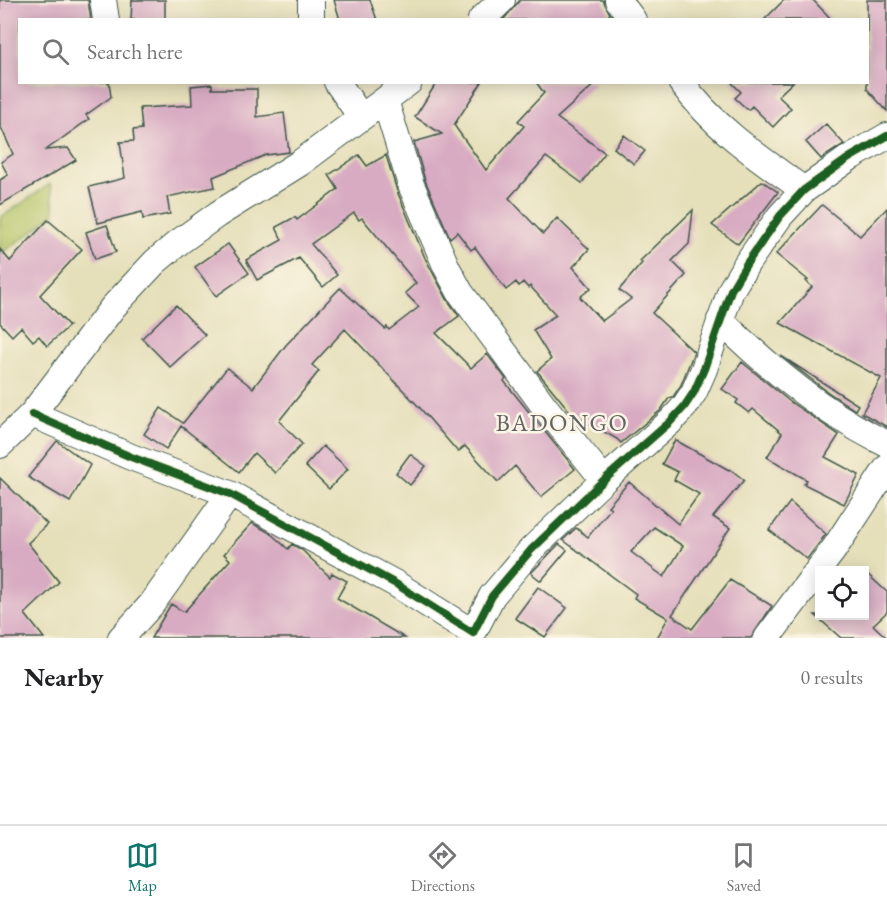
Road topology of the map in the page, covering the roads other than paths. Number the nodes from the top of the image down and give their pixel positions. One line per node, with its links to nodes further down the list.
1 (104, 0): 5 (street)
2 (311, 0): 6 (street)
3 (502, 0): 7 (street)
4 (618, 0): 8 (street)
5 (106, 18)
6 (311, 18)
7 (483, 18)
8 (632, 18)
9 (338, 84): 13 (street)
10 (406, 84): 12 (street)
11 (683, 84): 15 (street)
12 (385, 100): 13 (street); 21 (street)
13 (361, 117): 17 (street)
14 (887, 136): 15 (street)
15 (804, 190): 16 (street)
16 (720, 320): 18 (street); 21 (street)
17 (32, 414): 19 (street); 22 (street)
18 (887, 444)
19 (0, 445)
20 (887, 468): 25 (street)
21 (604, 480): 23 (street)
22 (230, 494): 23 (street); 24 (street)
23 (472, 635)
24 (121, 638)
25 (767, 638)

